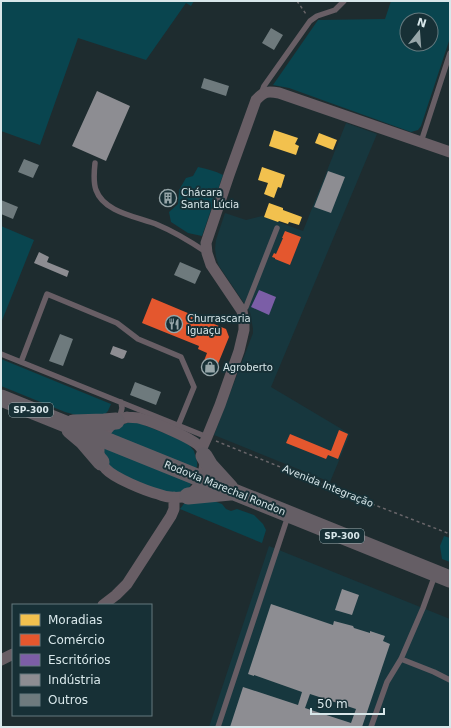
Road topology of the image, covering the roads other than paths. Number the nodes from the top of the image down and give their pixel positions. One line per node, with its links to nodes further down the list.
1 (344, 1): 3 (lane)
2 (450, 53): 4 (lane)
3 (261, 94): 4 (street); 8 (street)
4 (421, 143): 5 (street)
5 (450, 152)
6 (95, 163): 8 (lane)
7 (277, 228): 9 (lane)
8 (207, 253): 9 (street)
9 (242, 311): 17 (street)
10 (1, 354): 11 (lane)
11 (21, 362): 13 (lane); 16 (lane)
12 (1, 398): 15 (main road, Rodovia Marechal Rondon / SP-300)
13 (121, 402): 14 (lane); 16 (lane)
14 (118, 420): 15 (main road); 18 (street); 19 (street)
15 (61, 422): 18 (main road, Rodovia Marechal Rondon / SP-300); 20 (main road)
16 (178, 426): 17 (lane)
17 (207, 437): 19 (street)
18 (102, 439): 20 (street); 21 (main road, Rodovia Marechal Rondon / SP-300)
19 (203, 452): 21 (street); 22 (main road)
20 (101, 462): 23 (street)
21 (202, 478): 22 (main road, Rodovia Marechal Rondon / SP-300); 23 (street)
22 (235, 492): 23 (main road); 24 (main road, Rodovia Marechal Rondon / SP-300)
23 (181, 496): 26 (street)
24 (288, 514): 25 (main road, Rodovia Marechal Rondon / SP-300); 31 (lane)
25 (443, 576): 28 (lane)
26 (104, 604)
27 (12, 654): 29 (street)
28 (401, 659): 30 (lane); 32 (lane)
29 (1, 660)
30 (450, 680)
31 (218, 727)
32 (371, 727)

